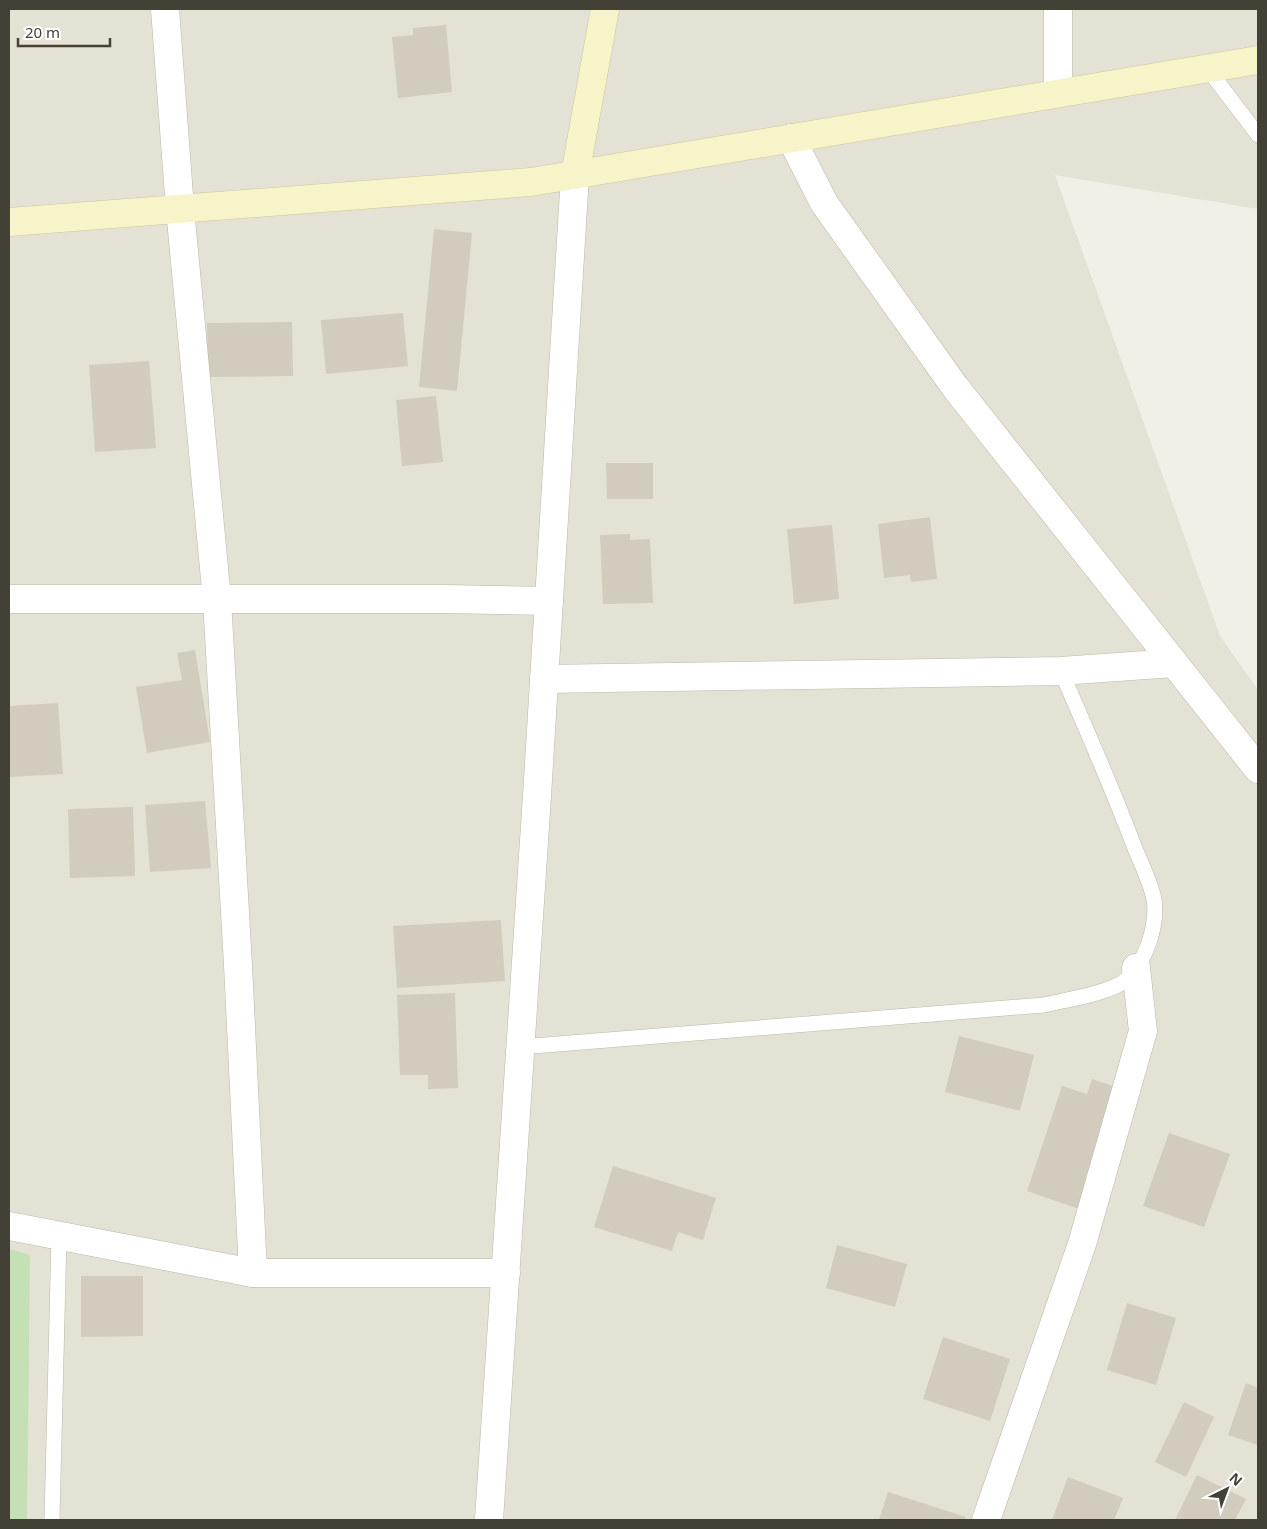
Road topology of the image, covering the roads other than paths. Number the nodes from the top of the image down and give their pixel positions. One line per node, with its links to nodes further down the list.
1 (165, 9): 10 (street)
2 (605, 9): 9 (main road)
3 (1058, 9): 6 (street)
4 (1258, 60): 5 (main road)
5 (1207, 68): 6 (main road); 7 (lane)
6 (1058, 93): 8 (main road)
7 (1258, 135)
8 (790, 138): 9 (main road); 15 (street)
9 (575, 175): 10 (main road); 14 (street)
10 (180, 209): 11 (main road); 13 (street)
11 (9, 222)
12 (9, 599): 13 (street)
13 (217, 600): 14 (street); 23 (street)
14 (549, 601): 17 (street)
15 (1174, 663): 16 (street); 18 (street)
16 (1061, 671): 17 (street); 19 (lane)
17 (544, 679): 20 (street)
18 (1258, 769)
19 (1136, 968): 20 (lane); 27 (street)
20 (520, 1047): 24 (street)
21 (9, 1226): 22 (street)
22 (59, 1236): 23 (street); 25 (lane)
23 (253, 1273): 24 (street)
24 (506, 1273): 26 (street)
25 (52, 1520)
26 (488, 1520)
27 (986, 1520)

